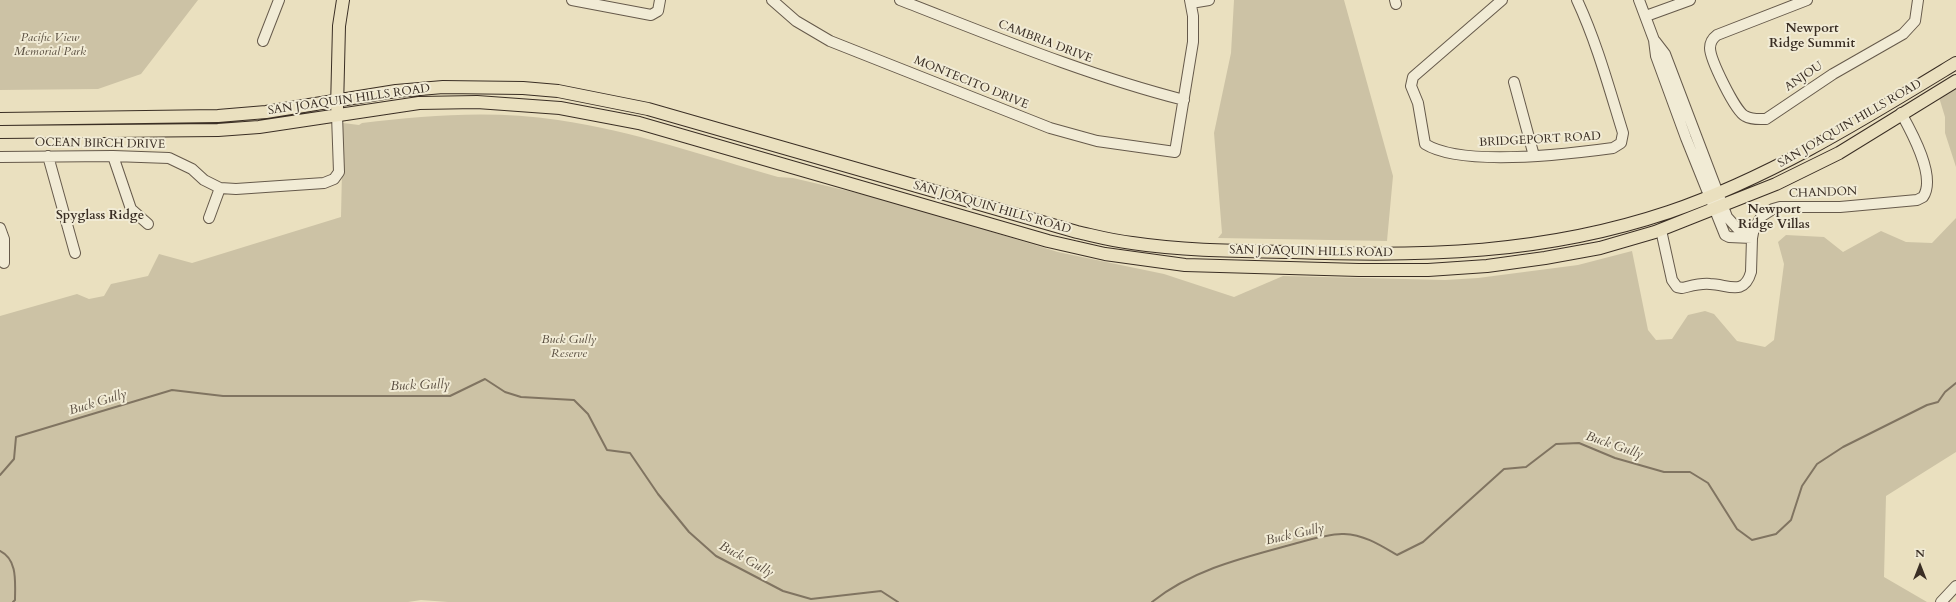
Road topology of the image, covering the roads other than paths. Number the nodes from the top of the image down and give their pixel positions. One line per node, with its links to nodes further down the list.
1 (279, 0): 16 (street)
2 (343, 0): 20 (main road)
3 (572, 0): 4 (street)
4 (660, 0)
5 (772, 0): 21 (street, MONTECITO DRIVE)
6 (900, 0): 21 (street, CAMBRIA DRIVE)
7 (1209, 0): 14 (street)
8 (1502, 0): 28 (street, BRIDGEPORT ROAD)
9 (1577, 0): 28 (street, BRIDGEPORT ROAD)
10 (1639, 0): 15 (street)
11 (1690, 0): 15 (street)
12 (1918, 0): 13 (street, ANJOU)
13 (1805, 1)
14 (1191, 2): 21 (street)
15 (1646, 16): 31 (street)
16 (263, 41)
17 (1956, 63): 31 (main road, SAN JOAQUIN HILLS ROAD)
18 (1956, 81): 22 (main road, SAN JOAQUIN HILLS ROAD)
19 (1514, 82): 28 (street)
20 (338, 100): 23 (main road); 24 (main road, SAN JOAQUIN HILLS ROAD); 31 (main road, SAN JOAQUIN HILLS ROAD)
21 (1184, 100)
22 (1901, 113): 32 (main road, SAN JOAQUIN HILLS ROAD); 37 (street, CHANDON)
23 (337, 115): 25 (main road, SAN JOAQUIN HILLS ROAD); 30 (street, OCEAN BIRCH DRIVE); 36 (main road, SAN JOAQUIN HILLS ROAD)
24 (0, 118)
25 (0, 132)
26 (48, 156): 27 (street, OCEAN BIRCH DRIVE); 29 (street, OCEAN BIRCH DRIVE); 38 (street)
27 (113, 156): 30 (street, OCEAN BIRCH DRIVE); 34 (street)
28 (1534, 156)
29 (0, 157)
30 (220, 188): 33 (street)
31 (1713, 195): 32 (street)
32 (1718, 208): 36 (main road, SAN JOAQUIN HILLS ROAD); 37 (street)
33 (209, 218)
34 (148, 224)
35 (0, 228): 39 (street)
36 (1661, 230): 37 (street)
37 (1752, 234)
38 (75, 253)
39 (4, 262)
40 (1956, 586): 41 (street)
41 (1941, 602)

